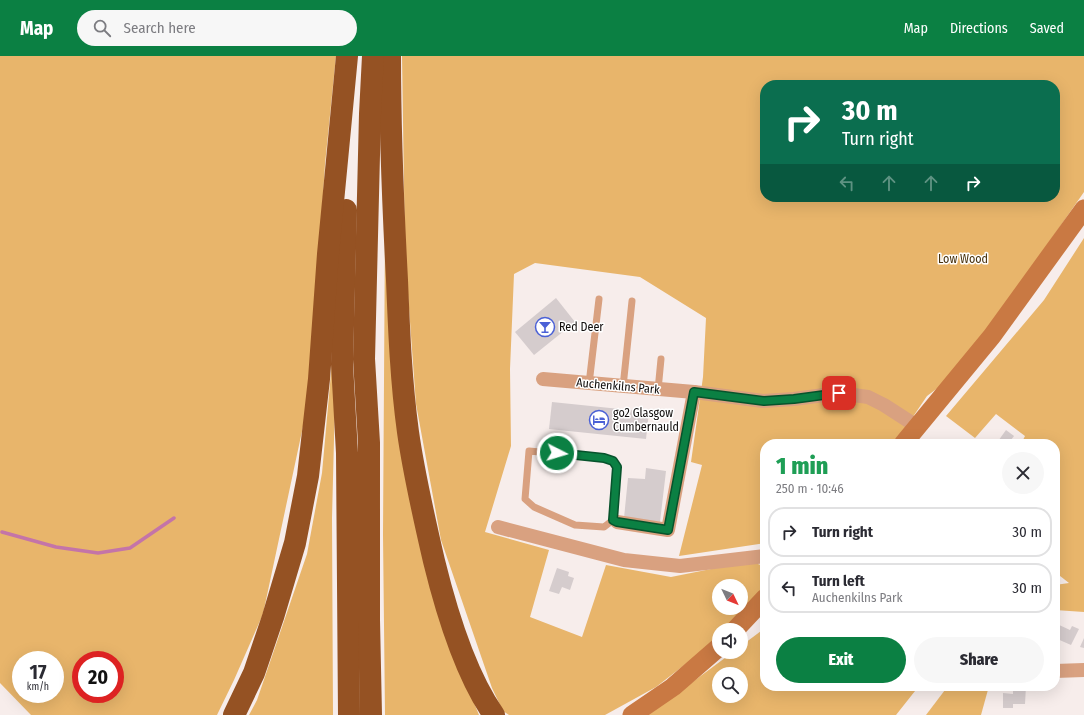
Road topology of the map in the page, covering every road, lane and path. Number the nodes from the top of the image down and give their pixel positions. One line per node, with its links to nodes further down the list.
1 (347, 56): 24 (highway)
2 (351, 56): 25 (highway)
3 (373, 56): 26 (highway)
4 (390, 56): 27 (highway)
5 (1084, 209): 14 (main road)
6 (599, 299): 10 (lane)
7 (632, 301): 11 (lane)
8 (661, 359): 12 (lane)
9 (542, 379): 10 (street, Auchenkilns Park)
10 (589, 384): 11 (street, Auchenkilns Park)
11 (623, 387): 12 (street, Auchenkilns Park)
12 (658, 390): 13 (street, Auchenkilns Park)
13 (694, 392): 14 (street, Auchenkilns Park); 16 (street)
14 (918, 427): 15 (main road)
15 (907, 439)
16 (615, 521): 16 (lane)
17 (498, 527): 18 (street)
18 (760, 557)
19 (760, 603): 20 (main road)
20 (742, 623)
21 (712, 653): 28 (main road)
22 (1084, 670): 23 (street)
23 (1060, 671)
24 (234, 715)
25 (349, 715)
26 (371, 715)
27 (494, 715)
28 (632, 715)

